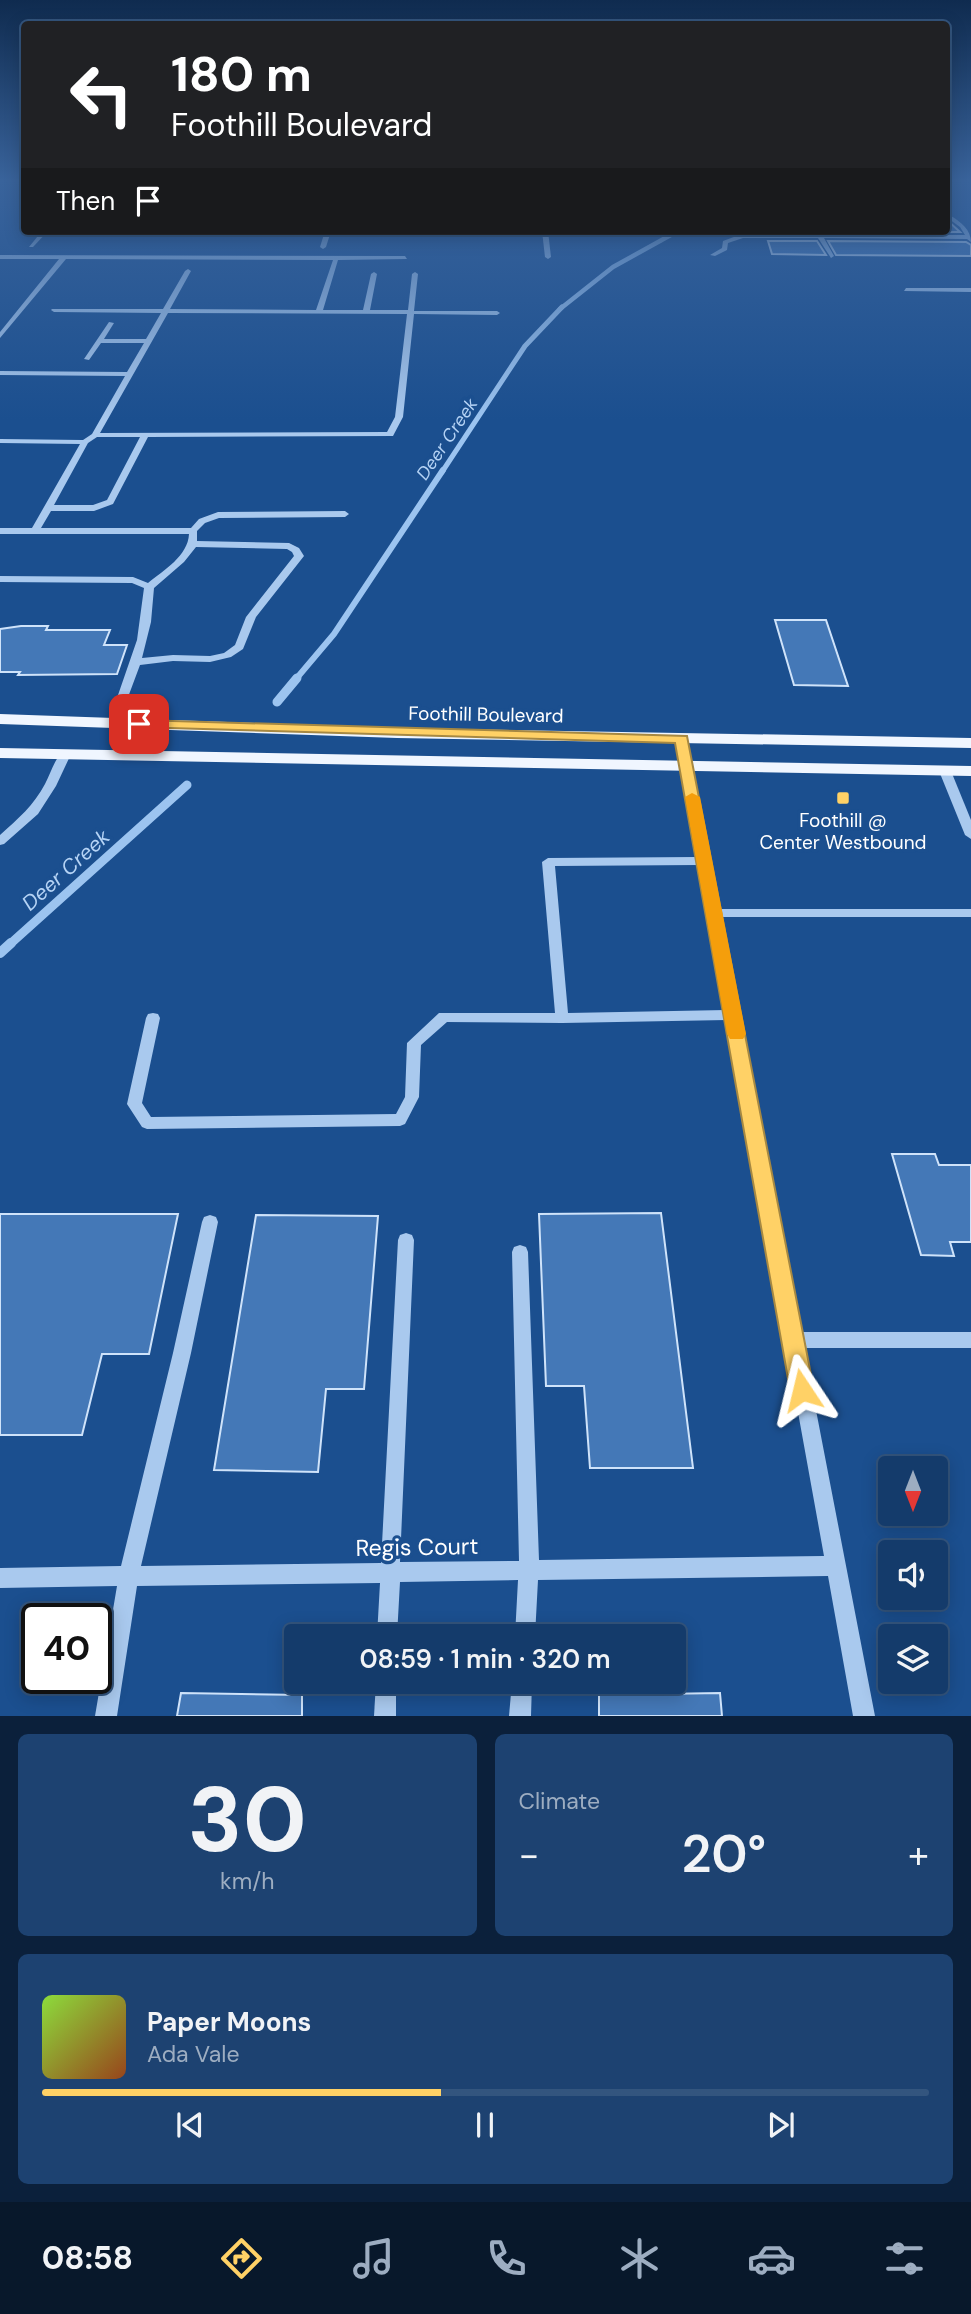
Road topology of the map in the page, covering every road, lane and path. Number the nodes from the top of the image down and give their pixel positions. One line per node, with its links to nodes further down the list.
1 (62, 260): 15 (street)
2 (335, 260): 10 (street)
3 (188, 271): 9 (street)
4 (374, 274): 11 (street)
5 (415, 274): 12 (street)
6 (906, 290): 7 (street)
7 (971, 290)
8 (54, 310): 9 (street)
9 (166, 311): 10 (street); 17 (street)
10 (319, 312): 11 (street)
11 (366, 312): 12 (street)
12 (411, 313): 13 (street); 22 (street)
13 (497, 313)
14 (111, 323): 16 (street)
15 (0, 336)
16 (99, 341): 17 (street); 18 (street)
17 (148, 341): 20 (street)
18 (87, 359)
19 (0, 373): 20 (street)
20 (128, 374): 21 (street)
21 (95, 435): 22 (street); 24 (street)
22 (145, 435): 25 (street)
23 (0, 441): 24 (street)
24 (85, 442): 25 (street)
25 (47, 508): 28 (street)
26 (345, 514): 29 (street)
27 (0, 531): 28 (street)
28 (35, 531): 29 (street)
29 (193, 531): 30 (street)
30 (193, 544): 32 (street); 33 (street)
31 (0, 579): 32 (street)
32 (149, 587): 33 (street)
33 (137, 662): 35 (street)
34 (0, 719): 35 (main road, Foothill Boulevard)
35 (113, 724): 36 (main road, Foothill Boulevard)
36 (682, 739): 37 (main road, Foothill Boulevard); 40 (street)
37 (971, 743)
38 (0, 753): 39 (main road)
39 (65, 754): 40 (main road); 44 (lane)
40 (687, 766): 41 (main road); 45 (street)
41 (945, 771): 42 (main road); 43 (street)
42 (971, 771)
43 (971, 835)
44 (0, 841)
45 (704, 860): 46 (street); 49 (street)
46 (714, 912): 47 (street); 48 (street)
47 (971, 913)
48 (733, 1015): 49 (street); 54 (street)
49 (562, 1017): 50 (street)
50 (153, 1018)
51 (210, 1222): 60 (street)
52 (406, 1240): 59 (street)
53 (520, 1252): 58 (street)
54 (793, 1340): 55 (street); 57 (street)
55 (883, 1340): 56 (lane)
56 (971, 1340)
57 (834, 1566): 58 (street, Regis Court); 69 (street)
58 (529, 1570): 59 (street, Regis Court); 63 (street)
59 (389, 1572): 60 (street, Regis Court); 62 (street)
60 (129, 1576): 61 (street, Regis Court); 66 (lane)
61 (0, 1577)
62 (387, 1624)
63 (526, 1624)
64 (386, 1694): 67 (street)
65 (521, 1694): 68 (street)
66 (106, 1716)
67 (385, 1716)
68 (520, 1716)
69 (864, 1716)

